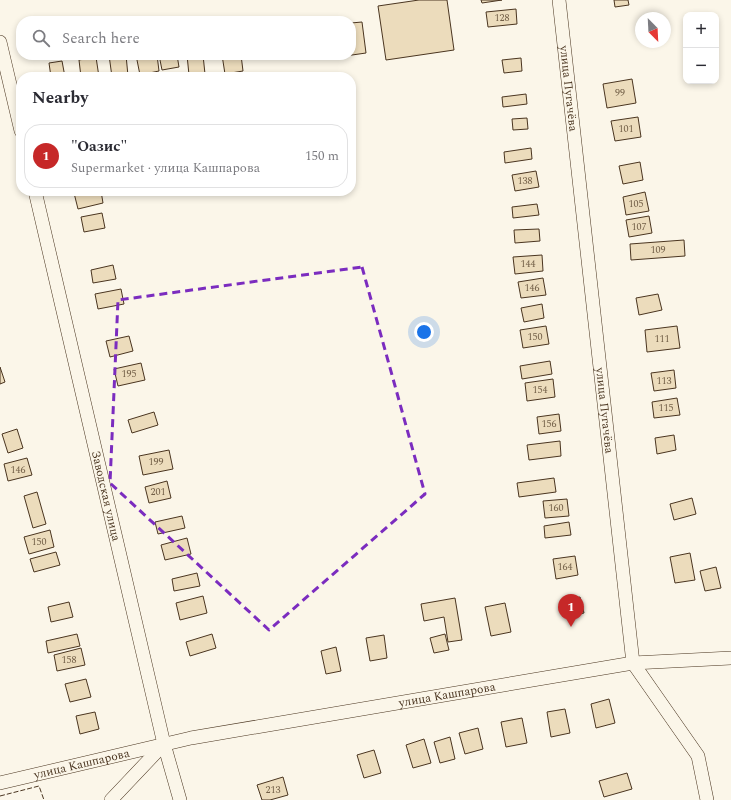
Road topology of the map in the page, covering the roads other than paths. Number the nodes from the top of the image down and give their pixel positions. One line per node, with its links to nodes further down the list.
1 (560, 0): 6 (street, улица Пугачёва)
2 (0, 42): 3 (street)
3 (16, 110)
4 (36, 196): 7 (street, Заводская улица)
5 (731, 658): 6 (street, улица Кашпарова)
6 (633, 663): 7 (street, улица Кашпарова); 11 (street, улица Пугачёва)
7 (164, 744): 8 (street, улица Кашпарова); 9 (street, улица Кашпарова); 10 (street, Заводская улица)
8 (0, 783)
9 (111, 800)
10 (180, 800)
11 (707, 800)

